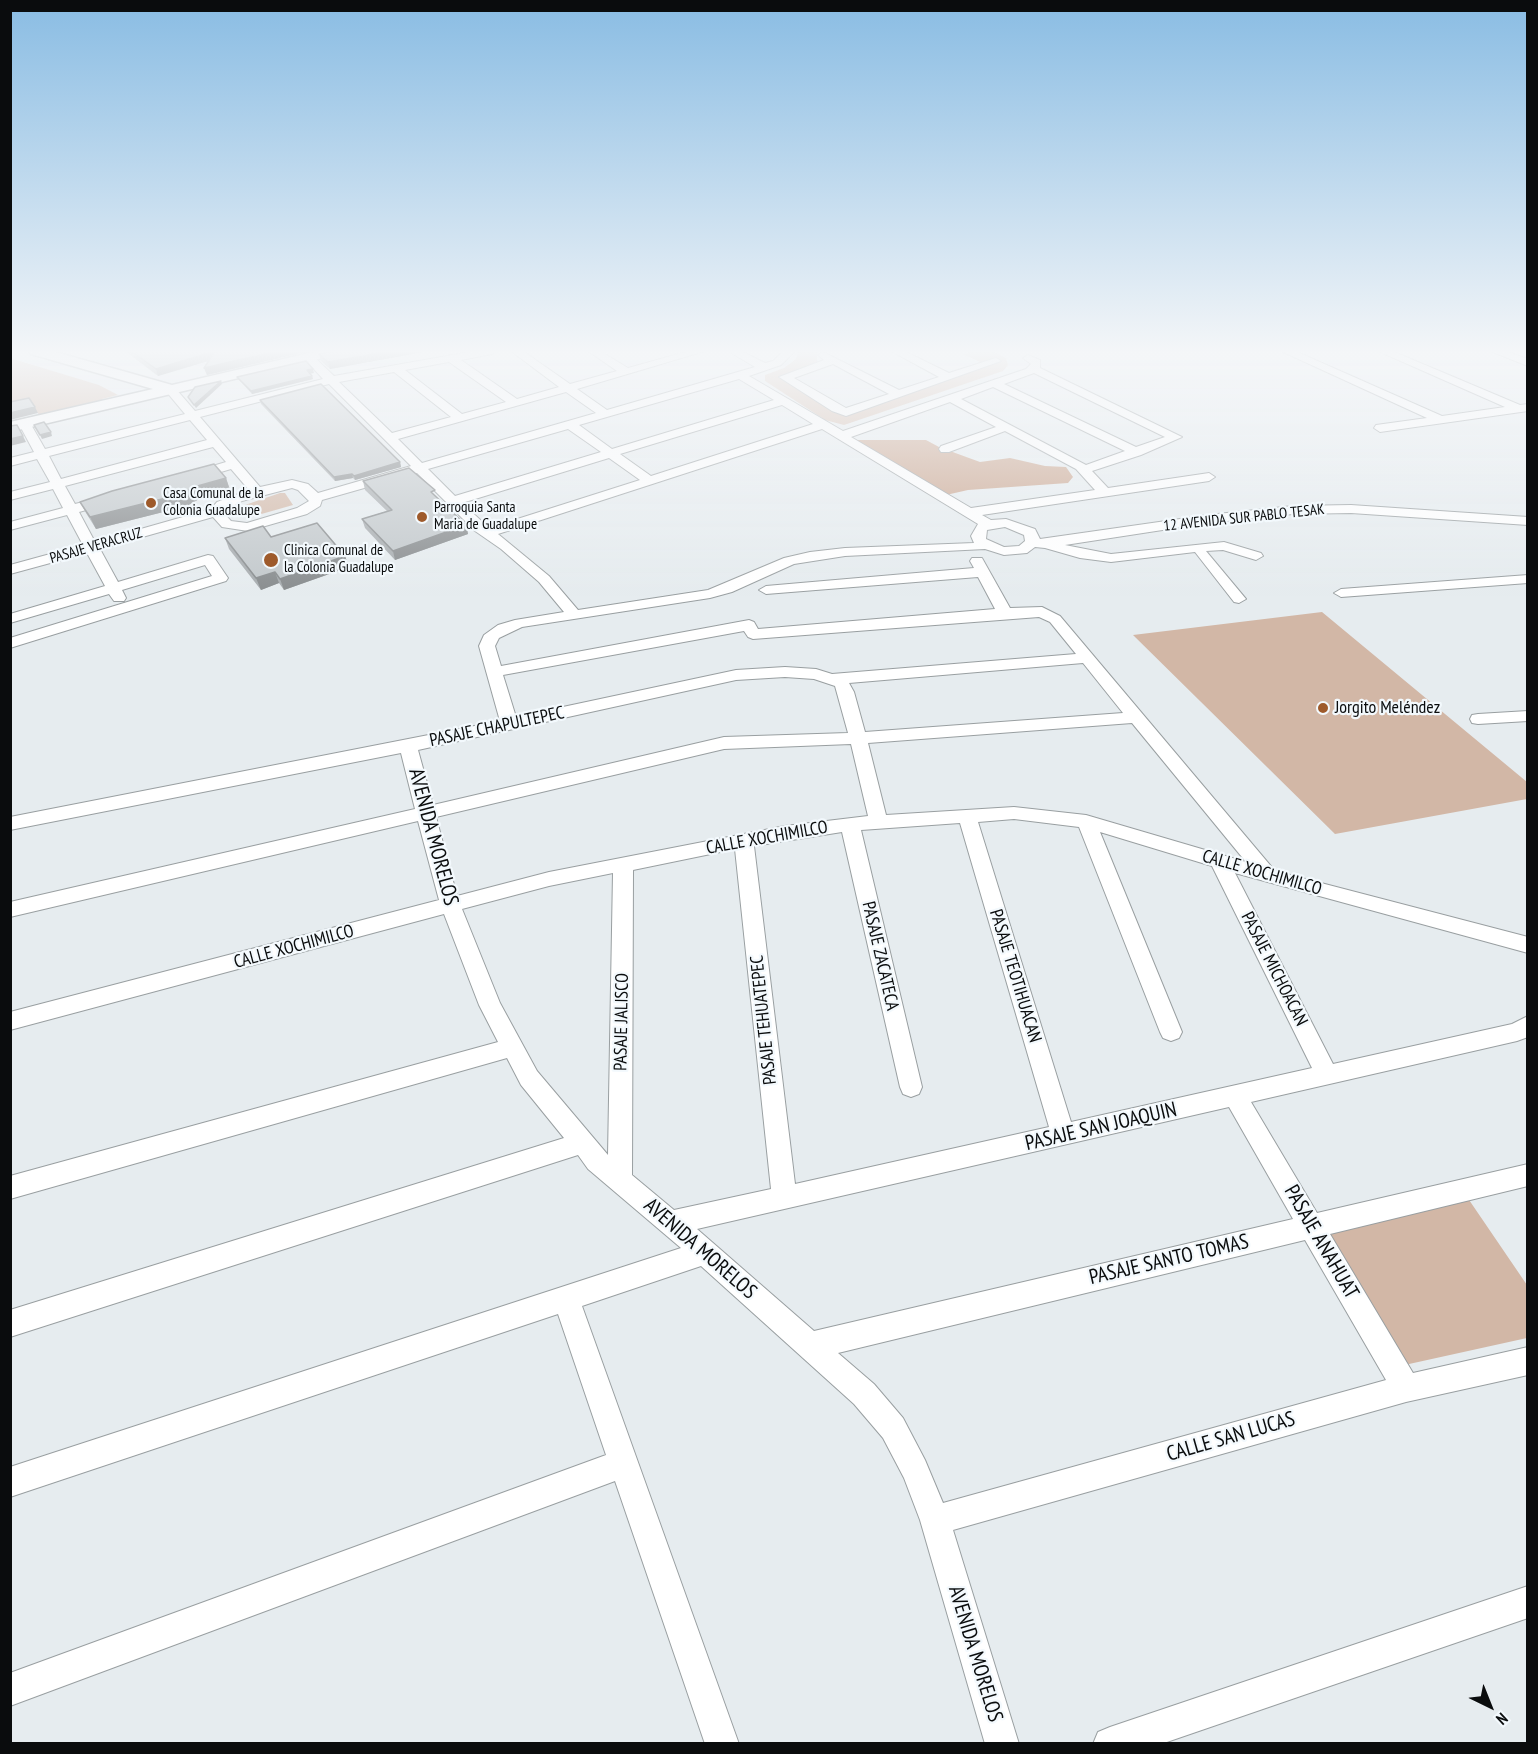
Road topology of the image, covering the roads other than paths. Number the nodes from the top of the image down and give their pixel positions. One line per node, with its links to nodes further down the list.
1 (24, 433): 21 (street)
2 (123, 433): 21 (street)
3 (208, 433): 18 (street)
4 (384, 433): 17 (street)
5 (408, 433): 17 (street)
6 (539, 433): 25 (street)
7 (582, 433): 22 (street)
8 (681, 433): 22 (street)
9 (799, 433): 29 (street)
10 (836, 433): 16 (street)
11 (850, 433): 16 (street)
12 (990, 433): 19 (street)
13 (1017, 433): 26 (street)
14 (1097, 433): 20 (street)
15 (1168, 433): 20 (street)
16 (841, 436): 39 (street)
17 (389, 438): 25 (street)
18 (216, 442): 24 (street); 30 (street)
19 (945, 449)
20 (1137, 452): 26 (street)
21 (41, 454): 23 (street); 30 (street)
22 (612, 454): 29 (street); 36 (street)
23 (10, 462)
24 (234, 464): 28 (street); 31 (street)
25 (418, 468): 35 (street); 36 (street)
26 (1084, 470): 32 (street)
27 (1209, 477): 32 (street)
28 (177, 480)
29 (650, 481): 43 (street)
30 (58, 484): 33 (street); 37 (street)
31 (257, 491): 35 (street, PASAJE VERACRUZ); 38 (street, PASAJE VERACRUZ)
32 (1105, 493): 39 (street)
33 (10, 496)
34 (120, 496): 37 (street)
35 (316, 498): 38 (street)
36 (453, 501): 43 (street)
37 (72, 510): 42 (street); 46 (street)
38 (216, 512): 46 (street, PASAJE VERACRUZ)
39 (967, 513): 41 (street)
40 (1527, 521): 44 (street, 12 AVENIDA SUR PABLO TESAK)
41 (988, 525): 44 (street); 45 (street)
42 (10, 526)
43 (487, 533): 58 (street)
44 (1038, 543): 45 (street, 12 AVENIDA SUR PABLO TESAK); 48 (street)
45 (978, 546): 50 (street); 58 (street, 12 AVENIDA SUR PABLO TESAK)
46 (93, 547): 49 (street, PASAJE VERACRUZ); 52 (street)
47 (1201, 553): 55 (street)
48 (1256, 556)
49 (10, 570)
50 (983, 572): 53 (street); 57 (street)
51 (1527, 579): 54 (street)
52 (113, 588): 56 (street); 56 (street); 59 (street)
53 (766, 590)
54 (1341, 593)
55 (1239, 599)
56 (124, 608): 60 (street)
57 (1005, 613): 61 (street); 62 (street)
58 (575, 615): 62 (street, 12 AVENIDA SUR PABLO TESAK)
59 (10, 619)
60 (10, 642)
61 (1087, 658): 63 (street, PASAJE CHAPULTEPEC); 65 (street)
62 (494, 672): 67 (street)
63 (833, 679): 67 (street, PASAJE CHAPULTEPEC); 68 (street)
64 (1527, 716): 66 (street)
65 (1136, 717): 68 (street); 79 (street)
66 (1478, 719)
67 (509, 724): 69 (street, PASAJE CHAPULTEPEC)
68 (858, 738): 70 (street); 73 (street)
69 (408, 746): 70 (street, AVENIDA MORELOS); 74 (street, PASAJE CHAPULTEPEC)
70 (425, 812): 80 (street, AVENIDA MORELOS); 81 (street)
71 (967, 816): 72 (street, CALLE XOCHIMILCO); 73 (street, CALLE XOCHIMILCO); 90 (street, PASAJE TEOTIHUACAN)
72 (1086, 821): 77 (street, CALLE XOCHIMILCO); 84 (street)
73 (879, 822): 75 (street, CALLE XOCHIMILCO)
74 (10, 824)
75 (850, 824): 76 (street, CALLE XOCHIMILCO); 88 (street, PASAJE ZACATECA)
76 (744, 841): 78 (street, CALLE XOCHIMILCO); 95 (street, PASAJE TEHUATEPEC)
77 (1220, 862): 79 (street, CALLE XOCHIMILCO); 87 (street, PASAJE MICHOACAN)
78 (623, 865): 80 (street, CALLE XOCHIMILCO); 93 (street, PASAJE JALISCO)
79 (1268, 876): 82 (street, CALLE XOCHIMILCO)
80 (450, 905): 83 (street, CALLE XOCHIMILCO); 86 (street, AVENIDA MORELOS)
81 (10, 910)
82 (1527, 945)
83 (10, 1021)
84 (1172, 1032)
85 (1524, 1033): 87 (street, PASAJE SAN JOAQUIN)
86 (513, 1047): 91 (street, AVENIDA MORELOS); 94 (street)
87 (1327, 1075): 89 (street, PASAJE SAN JOAQUIN)
88 (911, 1088)
89 (1234, 1097): 90 (street, PASAJE SAN JOAQUIN); 97 (street, PASAJE ANAHUAT)
90 (1063, 1136): 95 (street, PASAJE SAN JOAQUIN)
91 (583, 1143): 93 (street, AVENIDA MORELOS); 100 (street)
92 (1527, 1175): 97 (street, PASAJE SANTO TOMAS)
93 (620, 1180): 96 (street, AVENIDA MORELOS)
94 (10, 1188)
95 (784, 1199): 96 (street, PASAJE SAN JOAQUIN)
96 (671, 1223): 98 (street, AVENIDA MORELOS)
97 (1311, 1227): 101 (street, PASAJE SANTO TOMAS); 103 (street, PASAJE ANAHUAT)
98 (705, 1252): 99 (street); 101 (street, AVENIDA MORELOS)
99 (566, 1299): 104 (street); 105 (street)
100 (10, 1324)
101 (810, 1346): 106 (street, AVENIDA MORELOS)
102 (1527, 1361): 103 (street, CALLE SAN LUCAS)
103 (1406, 1388): 106 (street, CALLE SAN LUCAS)
104 (624, 1463): 108 (street); 109 (street)
105 (10, 1482)
106 (935, 1520): 110 (street, AVENIDA MORELOS)
107 (1527, 1602): 111 (street)
108 (10, 1690)
109 (722, 1743)
110 (1002, 1743)
111 (1110, 1743)

